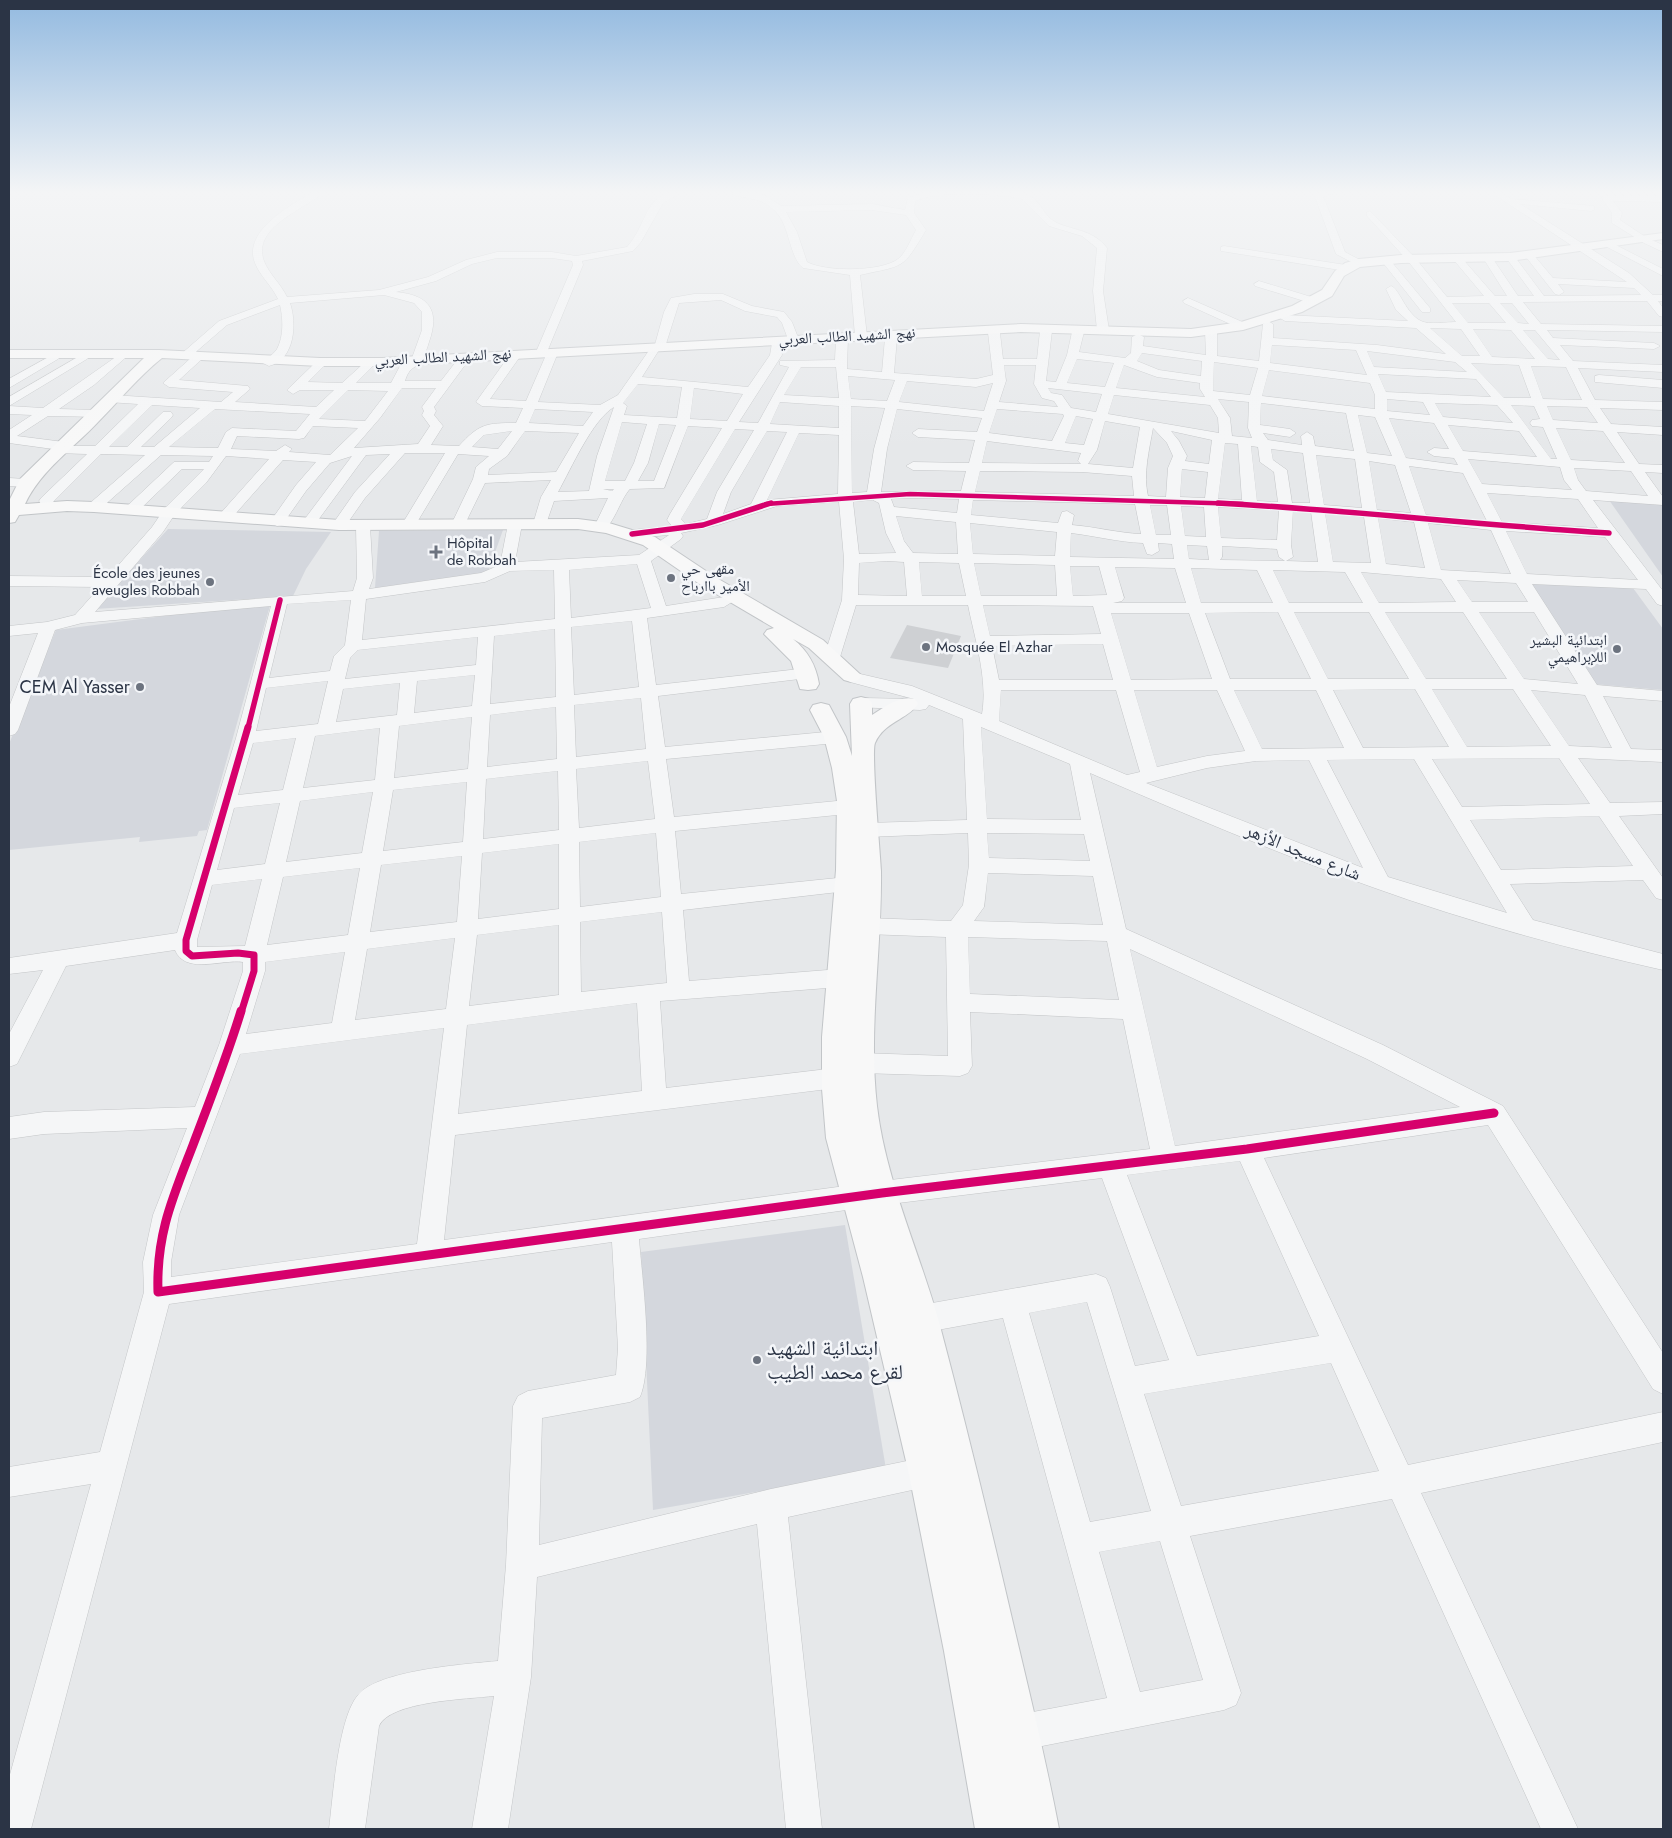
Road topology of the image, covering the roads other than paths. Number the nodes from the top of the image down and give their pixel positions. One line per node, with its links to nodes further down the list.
1 (269, 277): 26 (street)
2 (437, 277): 21 (street)
3 (573, 277): 72 (street)
4 (855, 277): 56 (street)
5 (1099, 277): 50 (street)
6 (1341, 277): 32 (main road, نهج الشهيد الطالب العربي)
7 (1399, 277): 34 (street)
8 (1425, 277): 27 (street)
9 (1473, 277): 28 (street)
10 (1501, 277): 29 (street)
11 (1523, 277): 30 (street)
12 (1548, 277): 15 (street)
13 (1588, 277): 16 (street)
14 (1627, 277): 18 (street)
15 (1552, 281): 16 (street); 24 (street)
16 (1593, 283): 18 (street); 25 (street)
17 (1260, 284): 32 (street)
18 (1638, 285): 19 (street); 22 (street)
19 (1655, 286)
20 (1391, 289): 33 (street)
21 (379, 293): 26 (street); 93 (street)
22 (1649, 298): 23 (street); 25 (street); 36 (street)
23 (1663, 298)
24 (1565, 299): 25 (street); 30 (street); 44 (street)
25 (1606, 299): 39 (street)
26 (284, 300): 79 (street); 86 (street)
27 (1444, 300): 28 (street); 35 (street)
28 (1492, 300): 29 (street); 45 (street)
29 (1516, 300): 30 (street); 46 (street)
30 (1537, 300): 47 (street)
31 (1188, 301): 43 (street)
32 (1307, 307): 37 (main road, نهج الشهيد الطالب العربي); 43 (main road, نهج الشهيد الطالب العربي); 54 (street)
33 (1396, 310): 34 (street); 41 (street)
34 (1426, 310): 35 (street)
35 (1451, 310): 42 (street)
36 (1663, 313)
37 (1285, 318): 40 (main road, نهج الشهيد الطالب العربي); 54 (street)
38 (1347, 322): 41 (street); 54 (street); 88 (street)
39 (1631, 322): 44 (street); 49 (street); 65 (street)
40 (1268, 324): 58 (main road, نهج الشهيد الطالب العربي); 66 (street)
41 (1418, 325): 42 (street); 82 (street)
42 (1463, 325): 45 (street); 67 (street)
43 (1243, 326): 58 (main road, نهج الشهيد الطالب العربي)
44 (1598, 326): 48 (street); 63 (street)
45 (1514, 327): 46 (street); 71 (street)
46 (1540, 327): 47 (street); 61 (street)
47 (1562, 327): 48 (street)
48 (1575, 327): 62 (street)
49 (1663, 329)
50 (1104, 330): 56 (main road, نهج الشهيد الطالب العربي); 58 (main road, نهج الشهيد الطالب العربي)
51 (1046, 331): 52 (main road, نهج الشهيد الطالب العربي); 53 (main road, نهج الشهيد الطالب العربي); 91 (street)
52 (1078, 332): 55 (main road, نهج الشهيد الطالب العربي); 75 (street)
53 (994, 333): 57 (main road, نهج الشهيد الطالب العربي); 90 (street)
54 (1329, 333): 66 (street); 88 (street)
55 (1139, 335): 58 (main road, نهج الشهيد الطالب العربي); 70 (street)
56 (861, 336): 59 (main road, نهج الشهيد الطالب العربي)
57 (891, 338): 59 (main road, نهج الشهيد الطالب العربي); 110 (street)
58 (1213, 338): 69 (street); 83 (street)
59 (842, 339): 60 (main road, نهج الشهيد الطالب العربي); 64 (main road, نهج الشهيد الطالب العربي); 103 (street)
60 (793, 340): 68 (main road, نهج الشهيد الطالب العربي); 68 (street)
61 (1550, 340): 62 (street); 96 (street)
62 (1584, 342): 63 (street); 98 (street)
63 (1611, 343): 65 (street); 102 (street)
64 (776, 344): 68 (main road, نهج الشهيد الطالب العربي); 89 (street)
65 (1657, 344): 85 (street)
66 (1264, 348): 88 (street); 104 (street)
67 (1481, 348): 71 (street); 84 (street)
68 (656, 349): 72 (main road, نهج الشهيد الطالب العربي); 113 (street)
69 (1231, 349)
70 (1137, 350): 83 (street); 92 (street)
71 (1535, 351): 95 (street)
72 (547, 354): 80 (main road, نهج الشهيد الطالب العربي); 93 (main road, نهج الشهيد الطالب العربي); 144 (street)
73 (1425, 355): 82 (street); 88 (street); 109 (street)
74 (9, 356): 76 (main road, نهج الشهيد الطالب العربي); 81 (main road, نهج الشهيد الطالب العربي)
75 (1073, 356): 92 (street); 124 (street)
76 (54, 357): 77 (main road, نهج الشهيد الطالب العربي); 116 (street)
77 (84, 357): 78 (main road, نهج الشهيد الطالب العربي); 107 (street)
78 (120, 357): 81 (main road, نهج الشهيد الطالب العربي); 108 (street)
79 (191, 357): 81 (main road, نهج الشهيد الطالب العربي); 86 (main road, نهج الشهيد الطالب العربي); 120 (street)
80 (513, 358): 87 (main road, نهج الشهيد الطالب العربي); 144 (street)
81 (147, 359): 134 (main road)
82 (1461, 359): 84 (street); 106 (street)
83 (1208, 360): 104 (street); 129 (street)
84 (1488, 360): 101 (street)
85 (1663, 360)
86 (267, 361): 93 (main road, نهج الشهيد الطالب العربي); 97 (main road, نهج الشهيد الطالب العربي)
87 (462, 361): 93 (main road, نهج الشهيد الطالب العربي); 121 (street)
88 (1367, 361): 109 (street); 127 (street); 130 (street)
89 (771, 362): 94 (street); 128 (street)
90 (999, 362): 91 (street); 111 (street)
91 (1043, 362): 118 (street)
92 (1131, 362): 125 (street); 129 (street)
93 (411, 363): 99 (main road, نهج الشهيد الطالب العربي); 123 (street)
94 (797, 363): 103 (street); 132 (street)
95 (1545, 363): 96 (street); 101 (street)
96 (1570, 364): 98 (street); 112 (street)
97 (319, 365): 99 (main road, نهج الشهيد الطالب العربي); 122 (street)
98 (1597, 365): 100 (street)
99 (367, 366): 126 (street)
100 (1615, 366): 102 (street); 114 (street)
101 (1526, 367): 106 (street); 112 (street); 140 (street)
102 (1630, 367): 105 (street)
103 (842, 368): 110 (street); 139 (street)
104 (1264, 368): 127 (street); 133 (street)
105 (1663, 368)
106 (1476, 372): 109 (street); 138 (street)
107 (55, 374): 108 (street); 141 (street)
108 (98, 374): 157 (street)
109 (1433, 374): 137 (street)
110 (895, 376): 115 (street); 146 (street)
111 (998, 378): 115 (street); 153 (street)
112 (1578, 378): 114 (street); 143 (street)
113 (633, 380): 117 (street); 131 (street)
114 (1625, 381): 119 (street); 147 (street)
115 (976, 383): 158 (street)
116 (9, 384)
117 (689, 384): 128 (street); 170 (street)
118 (1040, 384): 124 (street); 156 (street)
119 (1663, 384)
120 (208, 385): 142 (street); 145 (street)
121 (444, 385): 123 (street); 200 (street)
122 (298, 386): 126 (street); 149 (street)
123 (396, 386): 126 (street); 175 (street)
124 (1060, 386): 125 (street)
125 (1120, 386): 129 (street); 165 (street); 171 (street)
126 (343, 387): 155 (street)
127 (1287, 387): 133 (street); 154 (street); 172 (street)
128 (751, 391): 176 (street)
129 (1209, 391): 133 (street); 192 (street)
130 (1381, 395): 135 (street); 161 (street)
131 (622, 398): 151 (street); 164 (street)
132 (776, 398): 139 (street); 179 (street)
133 (1255, 398): 181 (street)
134 (112, 399): 136 (street); 162 (main road)
135 (1427, 399): 137 (street); 167 (street)
136 (150, 400): 142 (street); 159 (street)
137 (1451, 400): 138 (street)
138 (1501, 400): 140 (street); 173 (street)
139 (845, 401): 146 (street); 184 (street)
140 (1538, 401): 143 (street); 174 (street)
141 (9, 402)
142 (184, 403): 145 (street)
143 (1590, 403): 147 (street); 180 (street)
144 (531, 404): 151 (street); 178 (street)
145 (218, 405): 149 (street); 163 (street)
146 (891, 405): 150 (street); 240 (street)
147 (1641, 405): 148 (street); 185 (street)
148 (1663, 406)
149 (276, 408): 155 (street)
150 (923, 408): 158 (street); 186 (street)
151 (602, 409): 183 (street)
152 (9, 410): 157 (street)
153 (990, 410): 156 (street); 158 (street); 189 (street)
154 (1351, 410): 161 (street); 206 (street)
155 (319, 411): 168 (street)
156 (1066, 411): 165 (street); 197 (street)
157 (44, 412): 162 (street); 191 (street)
158 (958, 412)
159 (134, 415): 160 (street); 162 (street); 190 (street)
160 (166, 415): 163 (street); 188 (street)
161 (1381, 415): 167 (street); 198 (street)
162 (96, 416): 199 (main road)
163 (195, 418): 169 (street); 203 (street)
164 (617, 418): 166 (street); 238 (street)
165 (1101, 418): 171 (street); 205 (street)
166 (654, 420): 170 (street); 235 (street)
167 (1440, 421): 173 (street); 212 (street)
168 (309, 422): 175 (street); 187 (street)
169 (226, 423): 187 (street); 208 (street)
170 (683, 423): 176 (street); 235 (street)
171 (1132, 423): 177 (street)
172 (1292, 424): 181 (street); 194 (street)
173 (1520, 424): 174 (street); 216 (street)
174 (1548, 424): 180 (street); 218 (street)
175 (366, 425): 210 (street)
176 (732, 426): 179 (street); 237 (street)
177 (1153, 426): 192 (street); 217 (street); 228 (street)
178 (521, 427): 183 (street); 204 (street); 209 (street)
179 (764, 427): 182 (street); 239 (street)
180 (1605, 427): 185 (street); 222 (street)
181 (1254, 428): 196 (street)
182 (795, 429): 184 (street); 250 (street)
183 (587, 430): 229 (street)
184 (845, 432): 243 (street)
185 (1662, 432)
186 (918, 433): 189 (street); 231 (street)
187 (299, 434): 213 (street)
188 (144, 436): 190 (street); 202 (street)
189 (982, 436): 195 (street); 220 (street)
190 (113, 437): 201 (street)
191 (9, 438): 199 (street)
192 (1222, 438): 193 (street); 223 (street)
193 (1244, 442): 196 (street); 251 (street)
194 (1307, 442): 196 (street); 206 (street); 254 (street)
195 (1036, 443): 197 (street); 221 (street)
196 (1264, 444): 252 (street)
197 (1056, 445): 205 (street)
198 (1394, 447): 206 (street); 212 (street); 215 (street)
199 (61, 448): 201 (street); 233 (main road)
200 (422, 448): 204 (street); 207 (street)
201 (100, 450): 202 (street); 249 (street)
202 (131, 450): 203 (street)
203 (159, 450): 208 (street); 253 (street)
204 (459, 450): 209 (street); 272 (street)
205 (1090, 450): 232 (street)
206 (1360, 450): 215 (street); 258 (street)
207 (400, 451): 211 (street); 227 (street)
208 (221, 452): 213 (street); 219 (street)
209 (502, 452): 230 (street)
210 (342, 453): 211 (street); 214 (street)
211 (362, 453): 226 (street)
212 (1460, 454): 216 (street); 225 (street)
213 (279, 456): 214 (street); 261 (street)
214 (326, 459): 263 (street)
215 (1401, 462): 225 (street); 262 (street)
216 (1547, 462): 218 (street)
217 (1176, 464): 223 (street); 247 (street)
218 (1566, 464): 222 (street); 242 (street)
219 (213, 466): 255 (street); 259 (street)
220 (975, 466): 221 (street); 231 (street); 241 (street)
221 (1033, 468): 232 (street)
222 (1634, 468): 224 (street); 246 (street)
223 (1213, 469): 248 (street)
224 (1663, 469)
225 (1468, 470): 236 (street)
226 (349, 472): 227 (street); 265 (street)
227 (380, 472): 270 (street)
228 (1139, 472): 234 (street); 245 (street)
229 (559, 476): 230 (street); 244 (street)
230 (480, 479): 269 (street)
231 (911, 480): 240 (street); 241 (street)
232 (1075, 480): 234 (street); 234 (street); 241 (street); 275 (street)
233 (19, 485): 249 (main road); 257 (main road)
234 (1110, 485): 245 (street); 279 (street)
235 (625, 487): 238 (street); 274 (street)
236 (1477, 488): 242 (street); 273 (street)
237 (693, 489): 239 (street); 276 (street)
238 (596, 490): 244 (street)
239 (724, 492): 264 (street)
240 (874, 495): 243 (street); 256 (street)
241 (967, 495): 260 (street)
242 (1580, 495): 246 (street); 277 (street)
243 (845, 497): 250 (street); 285 (street)
244 (548, 498): 267 (street)
245 (1141, 500): 247 (street); 280 (street)
246 (1660, 500)
247 (1173, 501): 248 (street); 281 (street)
248 (1211, 503): 251 (street); 282 (street)
249 (52, 504): 253 (main road); 257 (main road)
250 (757, 506): 264 (street)
251 (1250, 506): 252 (street)
252 (1286, 506): 254 (street); 283 (street)
253 (94, 507): 255 (main road)
254 (1316, 508): 258 (street); 297 (street)
255 (130, 510): 259 (main road)
256 (888, 511): 260 (street); 286 (street)
257 (10, 512)
258 (1370, 513): 262 (street); 299 (street)
259 (165, 514): 261 (main road); 303 (street)
260 (965, 517): 275 (street); 287 (street)
261 (224, 518): 263 (main road)
262 (1420, 519): 273 (street); 300 (street)
263 (276, 522): 265 (main road)
264 (713, 522): 276 (street)
265 (308, 524): 270 (main road)
266 (515, 524): 267 (main road); 269 (main road); 294 (street)
267 (540, 524): 268 (main road)
268 (578, 524): 274 (main road); 284 (main road)
269 (458, 525): 272 (main road)
270 (339, 526): 271 (main road)
271 (364, 526): 272 (main road); 305 (street)
272 (408, 526)
273 (1498, 526): 277 (street); 301 (street)
274 (601, 527): 278 (main road)
275 (1064, 528): 279 (street); 288 (street)
276 (683, 529): 278 (street); 284 (street)
277 (1609, 533): 304 (street)
278 (632, 534): 284 (main road)
279 (1115, 537): 280 (street); 289 (street)
280 (1150, 539): 281 (street); 290 (street)
281 (1180, 540): 282 (street); 291 (street)
282 (1213, 543): 283 (street); 292 (street)
283 (1284, 545): 296 (street)
284 (650, 555): 293 (street); 312 (main road); 319 (street); 329 (main road)
285 (852, 559): 286 (street); 309 (street)
286 (911, 559): 287 (street); 306 (street)
287 (966, 559): 288 (street); 307 (street)
288 (1062, 561): 289 (street); 310 (street)
289 (1112, 563): 290 (street); 313 (street)
290 (1154, 563): 291 (street)
291 (1183, 564): 292 (street); 315 (street)
292 (1217, 564): 295 (street)
293 (561, 565): 294 (street); 322 (street)
294 (507, 566): 305 (street)
295 (1262, 566): 296 (street); 316 (street)
296 (1289, 566): 297 (street)
297 (1326, 567): 298 (street)
298 (1350, 568): 299 (street); 317 (street)
299 (1379, 568): 300 (street)
300 (1440, 574): 301 (street); 318 (street)
301 (1521, 578): 304 (street); 314 (street)
302 (9, 581): 303 (street)
303 (112, 582): 321 (street)
304 (1649, 585): 311 (street)
305 (359, 595): 308 (street); 328 (street)
306 (915, 599): 307 (street); 309 (street)
307 (976, 599): 310 (street); 327 (street)
308 (280, 600): 321 (street); 333 (street)
309 (850, 600): 329 (street)
310 (1065, 600): 313 (street)
311 (1663, 601)
312 (724, 602): 319 (street); 347 (main road)
313 (1102, 604): 315 (street); 326 (street)
314 (1538, 607): 318 (street); 341 (street)
315 (1194, 608): 316 (street); 334 (street)
316 (1283, 608): 317 (street); 337 (street)
317 (1372, 608): 318 (street); 335 (street)
318 (1466, 608): 336 (street)
319 (660, 612): 320 (street)
320 (639, 615): 322 (street); 342 (street)
321 (81, 618): 323 (street)
322 (562, 624): 325 (street); 344 (street)
323 (48, 626): 324 (street); 351 (street)
324 (9, 631)
325 (486, 633): 328 (street); 330 (street)
326 (1110, 639): 327 (street); 339 (street)
327 (984, 641): 338 (street)
328 (354, 646): 332 (street)
329 (832, 656): 340 (main road)
330 (485, 669): 331 (street); 346 (street)
331 (409, 677): 332 (street); 349 (street)
332 (336, 680): 333 (street); 350 (street)
333 (259, 684): 353 (street)
334 (1223, 684): 337 (street); 339 (street); 359 (street)
335 (1420, 684): 336 (street); 337 (street); 358 (street)
336 (1521, 684): 341 (street); 354 (street)
337 (1320, 685): 360 (street)
338 (992, 686): 339 (street); 348 (street)
339 (1124, 686): 365 (street)
340 (858, 690): 345 (street, شارع مسجد الأزهر); 347 (main road); 347 (main road); 348 (street, شارع مسجد الأزهر)
341 (1591, 690): 343 (street); 355 (street)
342 (648, 692): 344 (street); 347 (street); 356 (street)
343 (1663, 696)
344 (566, 701): 346 (street); 364 (street)
345 (907, 704): 347 (main road); 348 (street, شارع مسجد الأزهر)
346 (481, 710): 349 (street); 366 (street)
347 (827, 710): 356 (street); 374 (main road)
348 (972, 717): 363 (street, شارع مسجد الأزهر); 376 (street)
349 (398, 720): 350 (street); 368 (street)
350 (326, 728): 352 (street)
351 (9, 730)
352 (307, 730): 353 (street); 369 (street)
353 (245, 738): 370 (street)
354 (1564, 752): 355 (street); 358 (street); 372 (street)
355 (1624, 753): 362 (street)
356 (656, 754): 364 (street); 375 (street)
357 (1420, 754): 358 (street); 360 (street); 373 (street)
358 (1462, 754)
359 (1256, 755): 361 (street); 365 (street)
360 (1357, 755): 361 (street)
361 (1316, 756): 387 (street)
362 (1663, 756)
363 (1078, 760): 367 (street, شارع مسجد الأزهر); 377 (street)
364 (566, 765): 366 (street); 378 (street)
365 (1150, 774): 367 (street)
366 (476, 776): 368 (street); 379 (street)
367 (1126, 780): 387 (street, شارع مسجد الأزهر)
368 (384, 786): 369 (street); 380 (street)
369 (292, 796): 370 (street); 384 (street)
370 (226, 803): 386 (street)
371 (1663, 808): 372 (street)
372 (1605, 809): 373 (street); 383 (street)
373 (1457, 814): 385 (street)
374 (857, 819): 375 (street); 376 (street); 388 (main road); 392 (main road)
375 (665, 825): 378 (street); 390 (street)
376 (977, 826): 377 (street); 381 (street)
377 (1093, 827): 382 (street)
378 (569, 836): 379 (street); 391 (street)
379 (472, 849): 380 (street); 394 (street)
380 (372, 860): 384 (street); 398 (street)
381 (979, 865): 382 (street); 395 (street)
382 (1102, 869): 396 (street)
383 (1652, 869): 385 (street); 389 (street)
384 (275, 872): 386 (street); 399 (street)
385 (1497, 878): 393 (street)
386 (202, 879): 397 (street)
387 (1380, 882): 393 (street, شارع مسجد الأزهر)
388 (848, 884): 390 (street); 403 (main road)
389 (1663, 893)
390 (672, 903): 391 (street); 404 (street)
391 (569, 917): 394 (street); 406 (street)
392 (866, 926): 395 (street); 413 (main road)
393 (1526, 927): 401 (street, شارع مسجد الأزهر)
394 (467, 928): 398 (street); 409 (street)
395 (957, 929): 396 (street); 407 (street)
396 (1114, 933): 408 (street); 415 (street)
397 (186, 940): 399 (street); 400 (street)
398 (358, 942): 399 (street); 410 (street)
399 (254, 955): 411 (street)
400 (60, 957): 402 (street); 412 (street)
401 (1663, 962)
402 (9, 966)
403 (840, 978): 404 (street); 413 (main road)
404 (680, 991): 405 (street)
405 (648, 993): 406 (street); 414 (street)
406 (570, 1003): 409 (street)
407 (960, 1003): 408 (street); 413 (street)
408 (1133, 1010): 420 (street)
409 (456, 1019): 410 (street); 417 (street)
410 (342, 1031): 411 (street)
411 (231, 1045): 416 (street)
412 (9, 1057)
413 (848, 1071): 414 (street); 422 (main road)
414 (654, 1099): 417 (street)
415 (1494, 1112): 419 (street); 430 (street)
416 (203, 1117): 418 (street); 425 (street)
417 (444, 1126): 424 (street)
418 (9, 1128)
419 (1247, 1149): 420 (street); 428 (street)
420 (1165, 1158): 421 (street)
421 (1110, 1165): 422 (street); 429 (street)
422 (870, 1195): 423 (street); 427 (main road); 434 (main road)
423 (625, 1230): 424 (street); 440 (street)
424 (429, 1254): 425 (street)
425 (158, 1292): 433 (street)
426 (1012, 1301): 427 (street); 431 (street); 439 (street)
427 (921, 1319): 443 (main road)
428 (1339, 1347): 429 (street); 436 (street)
429 (1188, 1372): 431 (street)
430 (1663, 1379)
431 (1126, 1382): 438 (street)
432 (1663, 1427): 436 (street)
433 (109, 1466): 435 (street); 444 (street)
434 (926, 1472): 437 (street); 448 (main road)
435 (9, 1482)
436 (1402, 1482): 438 (street); 450 (street)
437 (771, 1505): 440 (street); 447 (street)
438 (1170, 1523): 439 (street); 442 (street)
439 (1079, 1540): 442 (street)
440 (522, 1565): 441 (street)
441 (514, 1677): 445 (street); 446 (street)
442 (1128, 1712): 443 (street)
443 (1017, 1732): 449 (main road)
444 (13, 1829)
445 (347, 1829)
446 (490, 1829)
447 (804, 1829)
448 (998, 1829)
449 (1036, 1829)
450 (1560, 1829)

